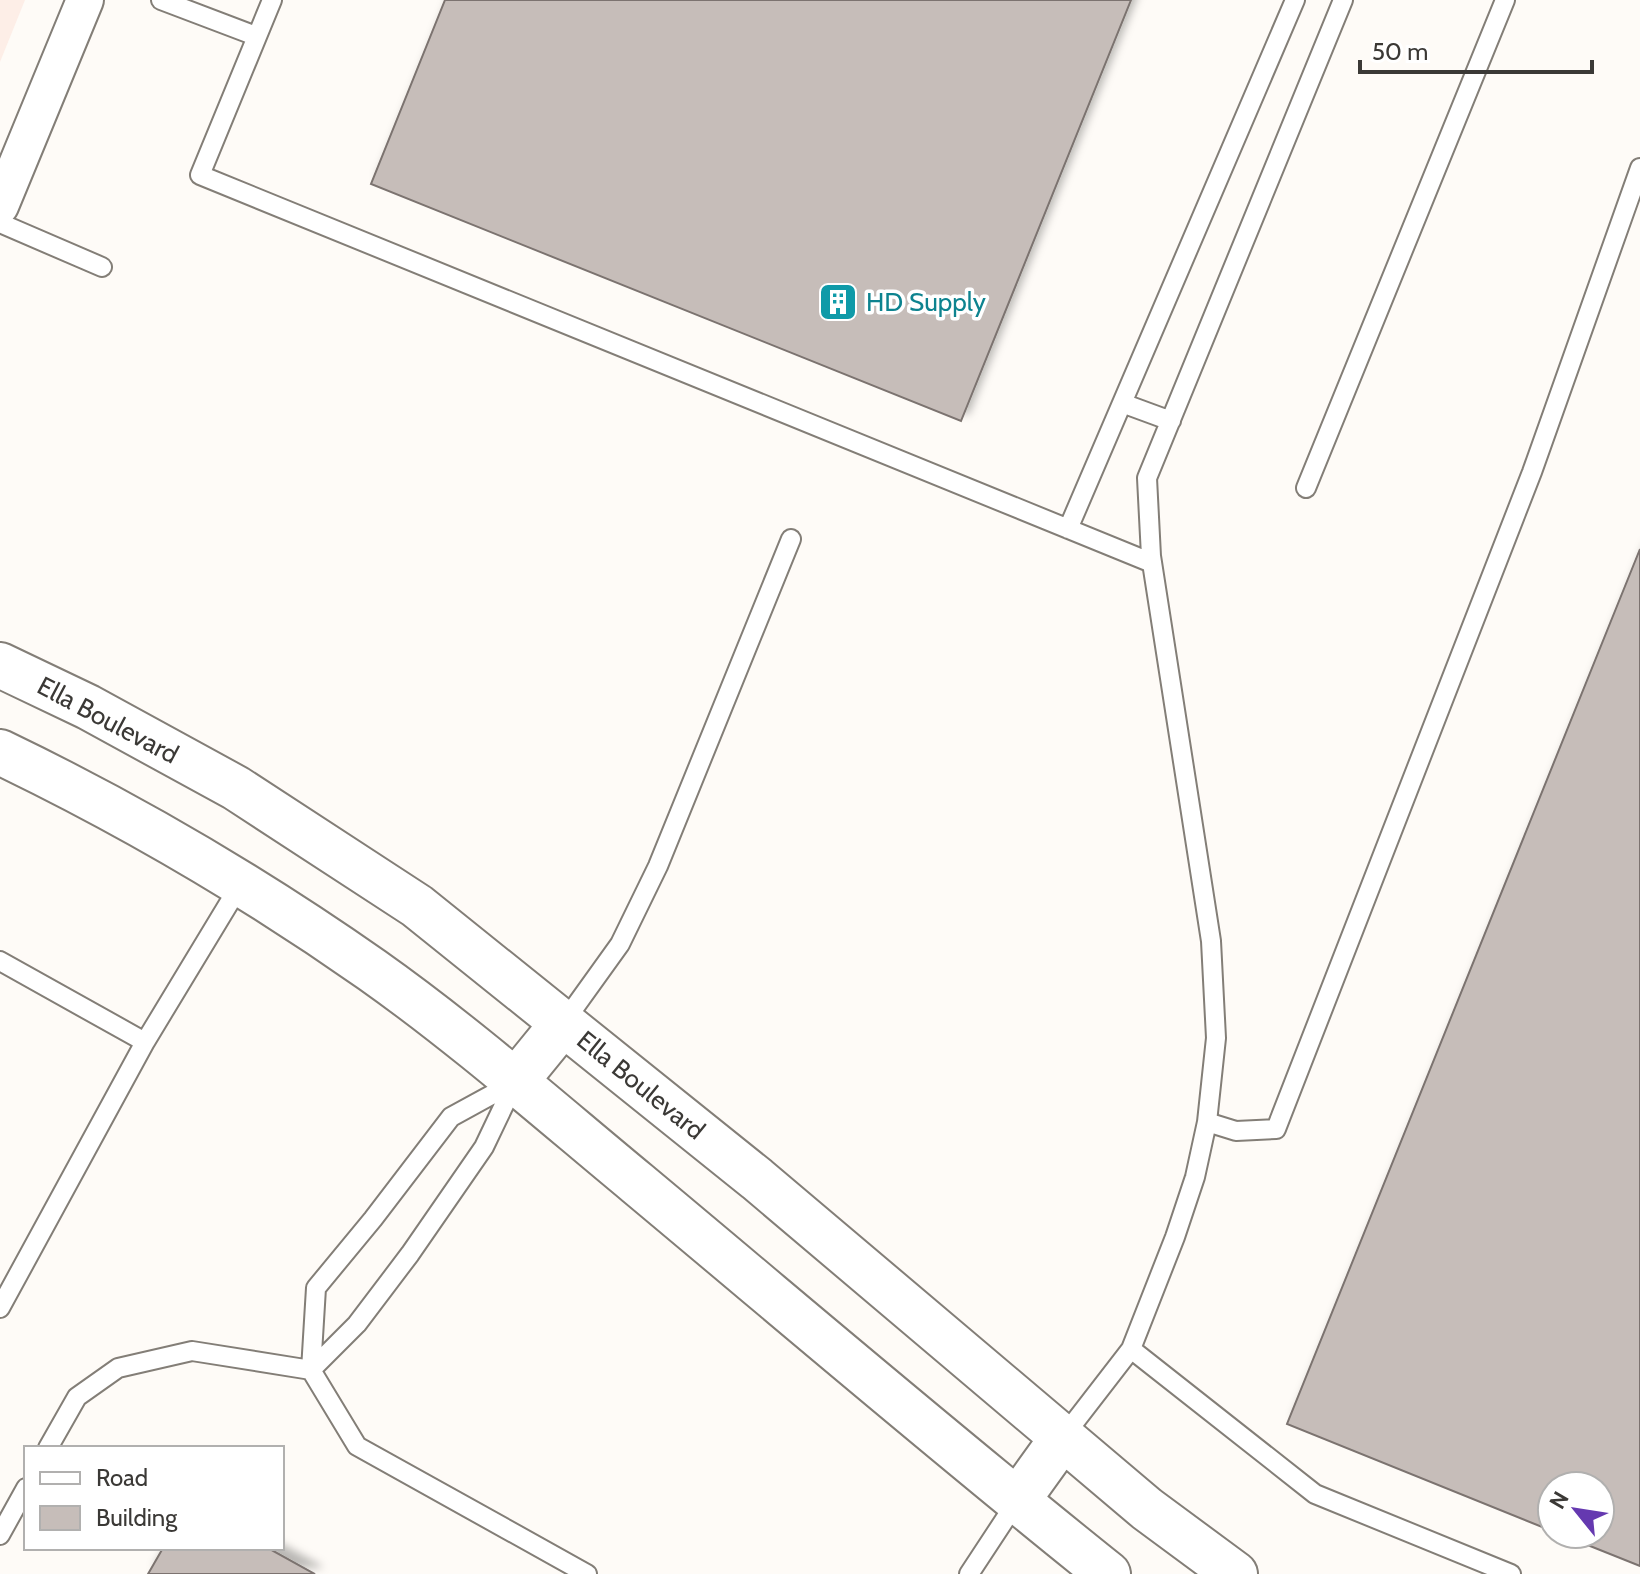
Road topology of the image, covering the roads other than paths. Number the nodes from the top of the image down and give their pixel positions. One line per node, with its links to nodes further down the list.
1 (85, 0): 9 (street)
2 (161, 0): 7 (lane)
3 (272, 0): 7 (lane)
4 (1295, 0): 12 (lane)
5 (1343, 0): 13 (lane)
6 (1505, 0): 14 (lane)
7 (256, 36): 15 (lane)
8 (1640, 168): 25 (lane)
9 (0, 206)
10 (0, 223): 11 (lane)
11 (102, 267)
12 (1122, 403): 13 (lane); 15 (lane)
13 (1171, 421): 17 (lane)
14 (1306, 488)
15 (1068, 529): 17 (lane)
16 (791, 539): 22 (lane)
17 (1152, 563): 25 (lane)
18 (0, 665): 22 (main road, Ella Boulevard)
19 (0, 752): 20 (main road)
20 (240, 885): 23 (lane); 24 (main road)
21 (0, 961): 23 (lane)
22 (564, 1022): 24 (main road); 29 (main road, Ella Boulevard)
23 (145, 1042): 26 (lane)
24 (515, 1082): 28 (lane); 28 (lane); 32 (main road)
25 (1207, 1122): 27 (lane)
26 (0, 1308)
27 (1131, 1349): 29 (lane); 38 (lane)
28 (311, 1370): 30 (lane); 34 (lane)
29 (1063, 1437): 32 (main road); 37 (main road, Ella Boulevard)
30 (49, 1446)
31 (24, 1492): 33 (lane)
32 (1017, 1501): 35 (lane); 36 (main road)
33 (0, 1535)
34 (587, 1574)
35 (969, 1574)
36 (1108, 1574)
37 (1235, 1574)
38 (1511, 1574)

